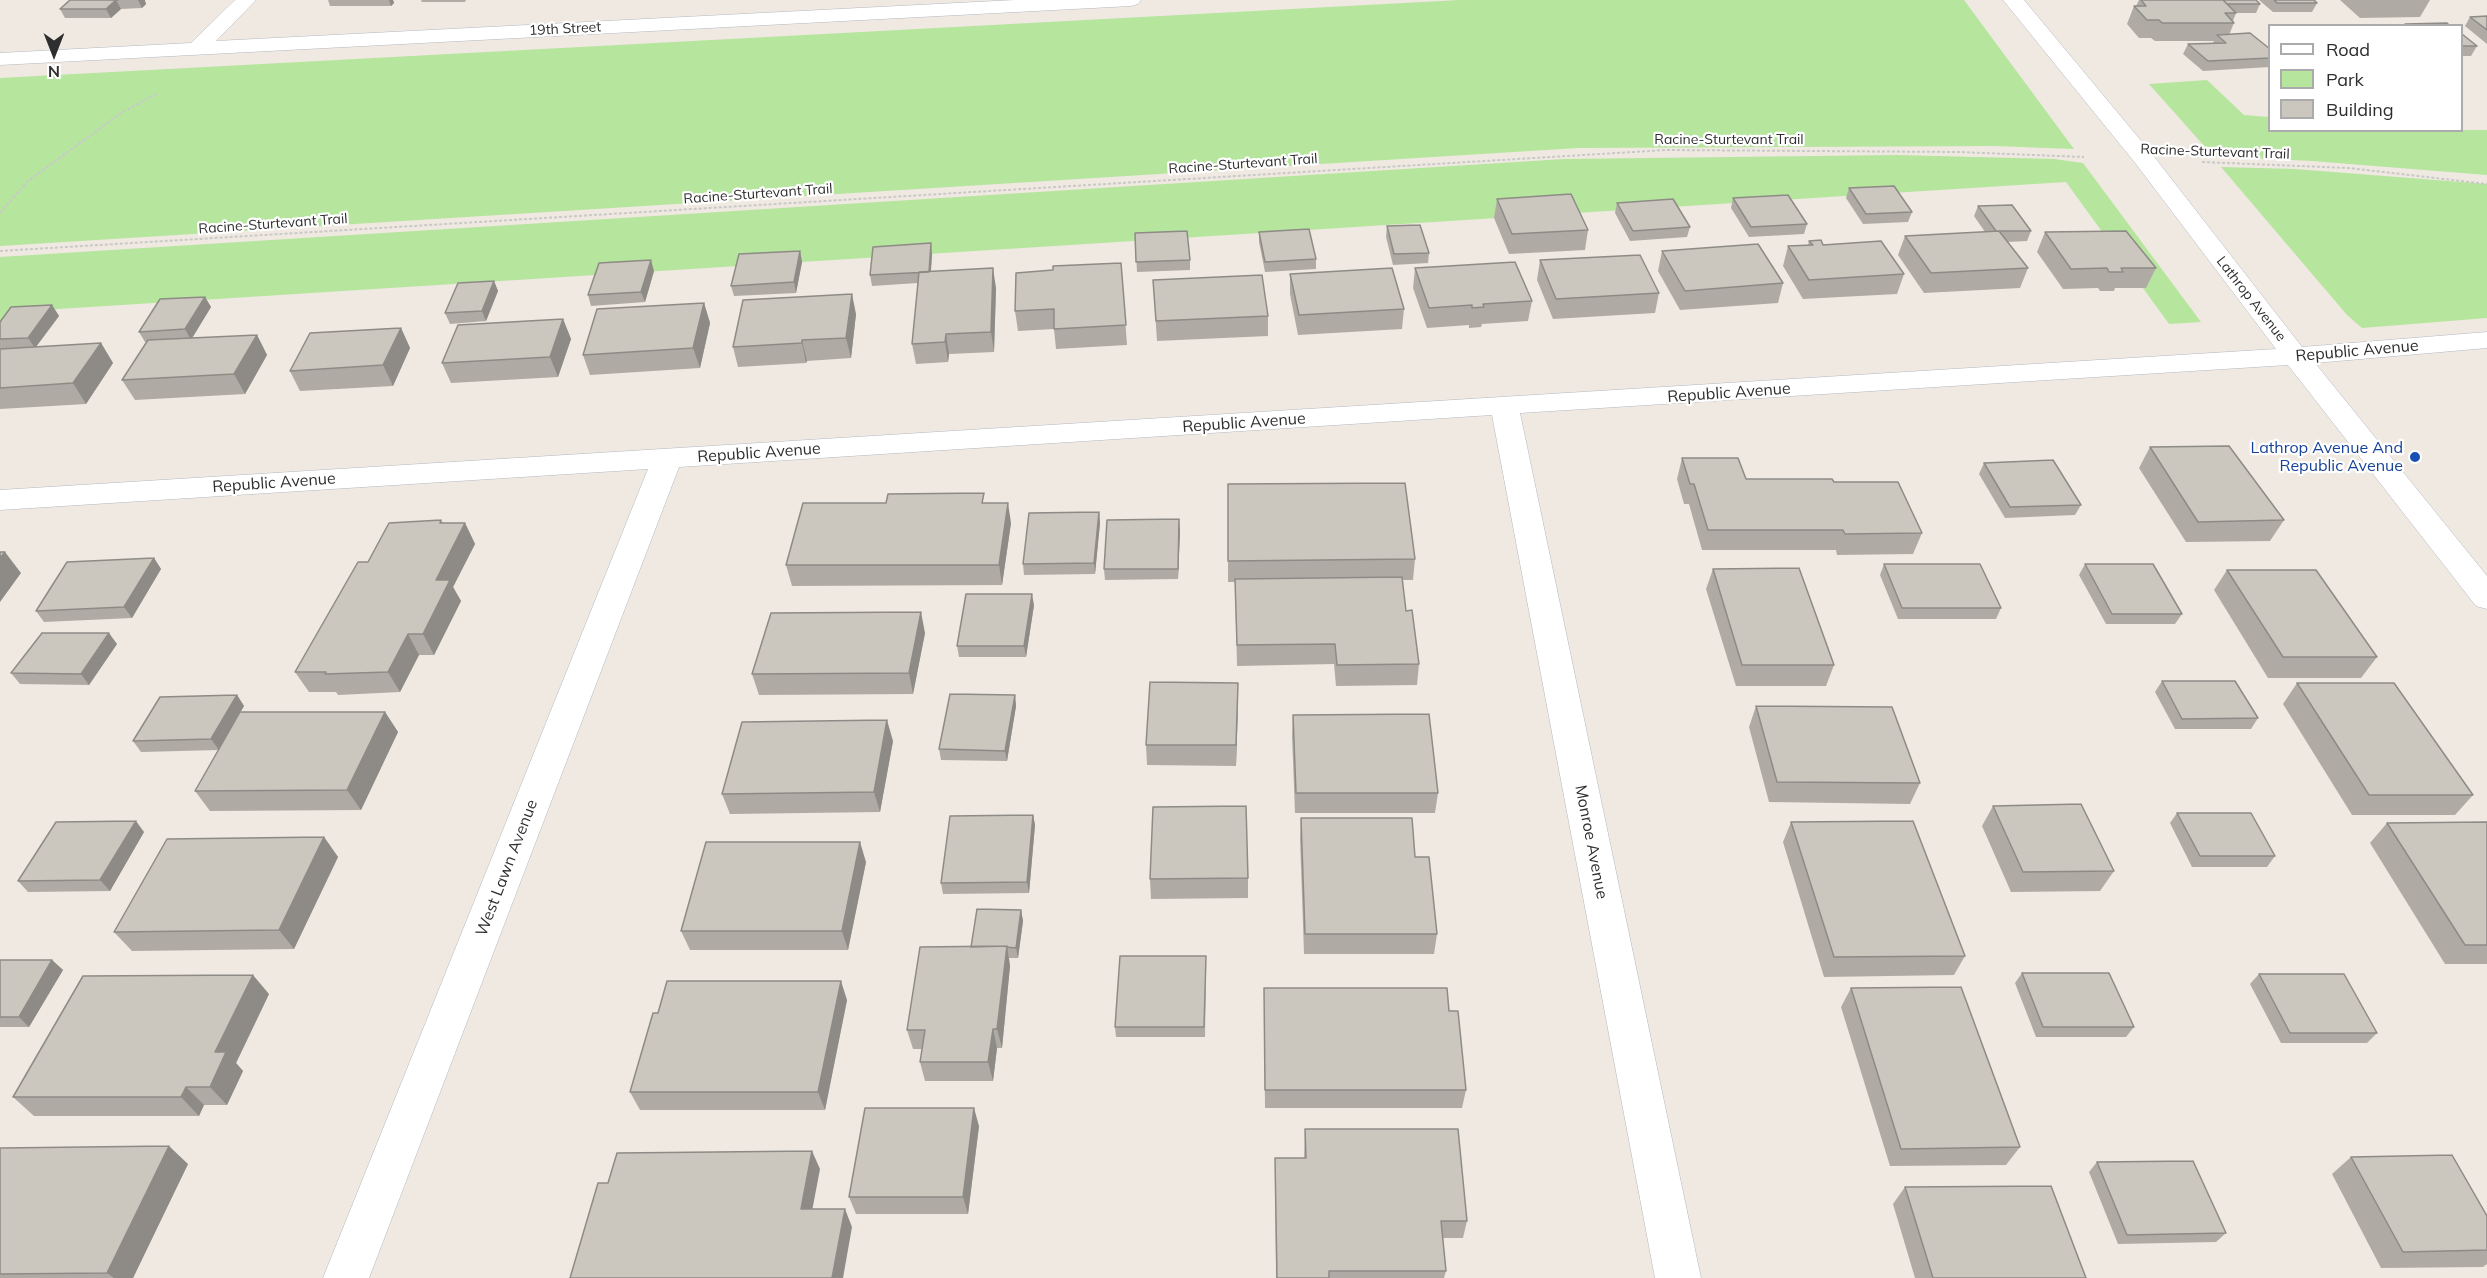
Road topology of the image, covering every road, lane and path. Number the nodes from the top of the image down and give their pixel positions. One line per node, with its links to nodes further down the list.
1 (246, 0): 5 (street)
2 (1131, 0): 4 (street, 19th Street)
3 (2013, 0): 8 (street, Lathrop Avenue)
4 (826, 8): 5 (street, 19th Street)
5 (198, 48): 6 (street, 19th Street)
6 (0, 59)
7 (167, 88): 10 (path)
8 (2144, 159): 9 (path, Racine-Sturtevant Trail); 11 (path, Racine-Sturtevant Trail); 13 (street, Lathrop Avenue)
9 (2487, 184)
10 (0, 213)
11 (0, 251)
12 (2487, 340): 13 (street, Republic Avenue)
13 (2295, 356): 14 (street, Republic Avenue); 17 (street, Lathrop Avenue)
14 (1504, 407): 15 (street, Republic Avenue); 19 (street, Monroe Avenue)
15 (667, 459): 16 (street, Republic Avenue); 18 (street, West Lawn Avenue)
16 (0, 500)
17 (2487, 598)
18 (346, 1278)
19 (1678, 1278)

